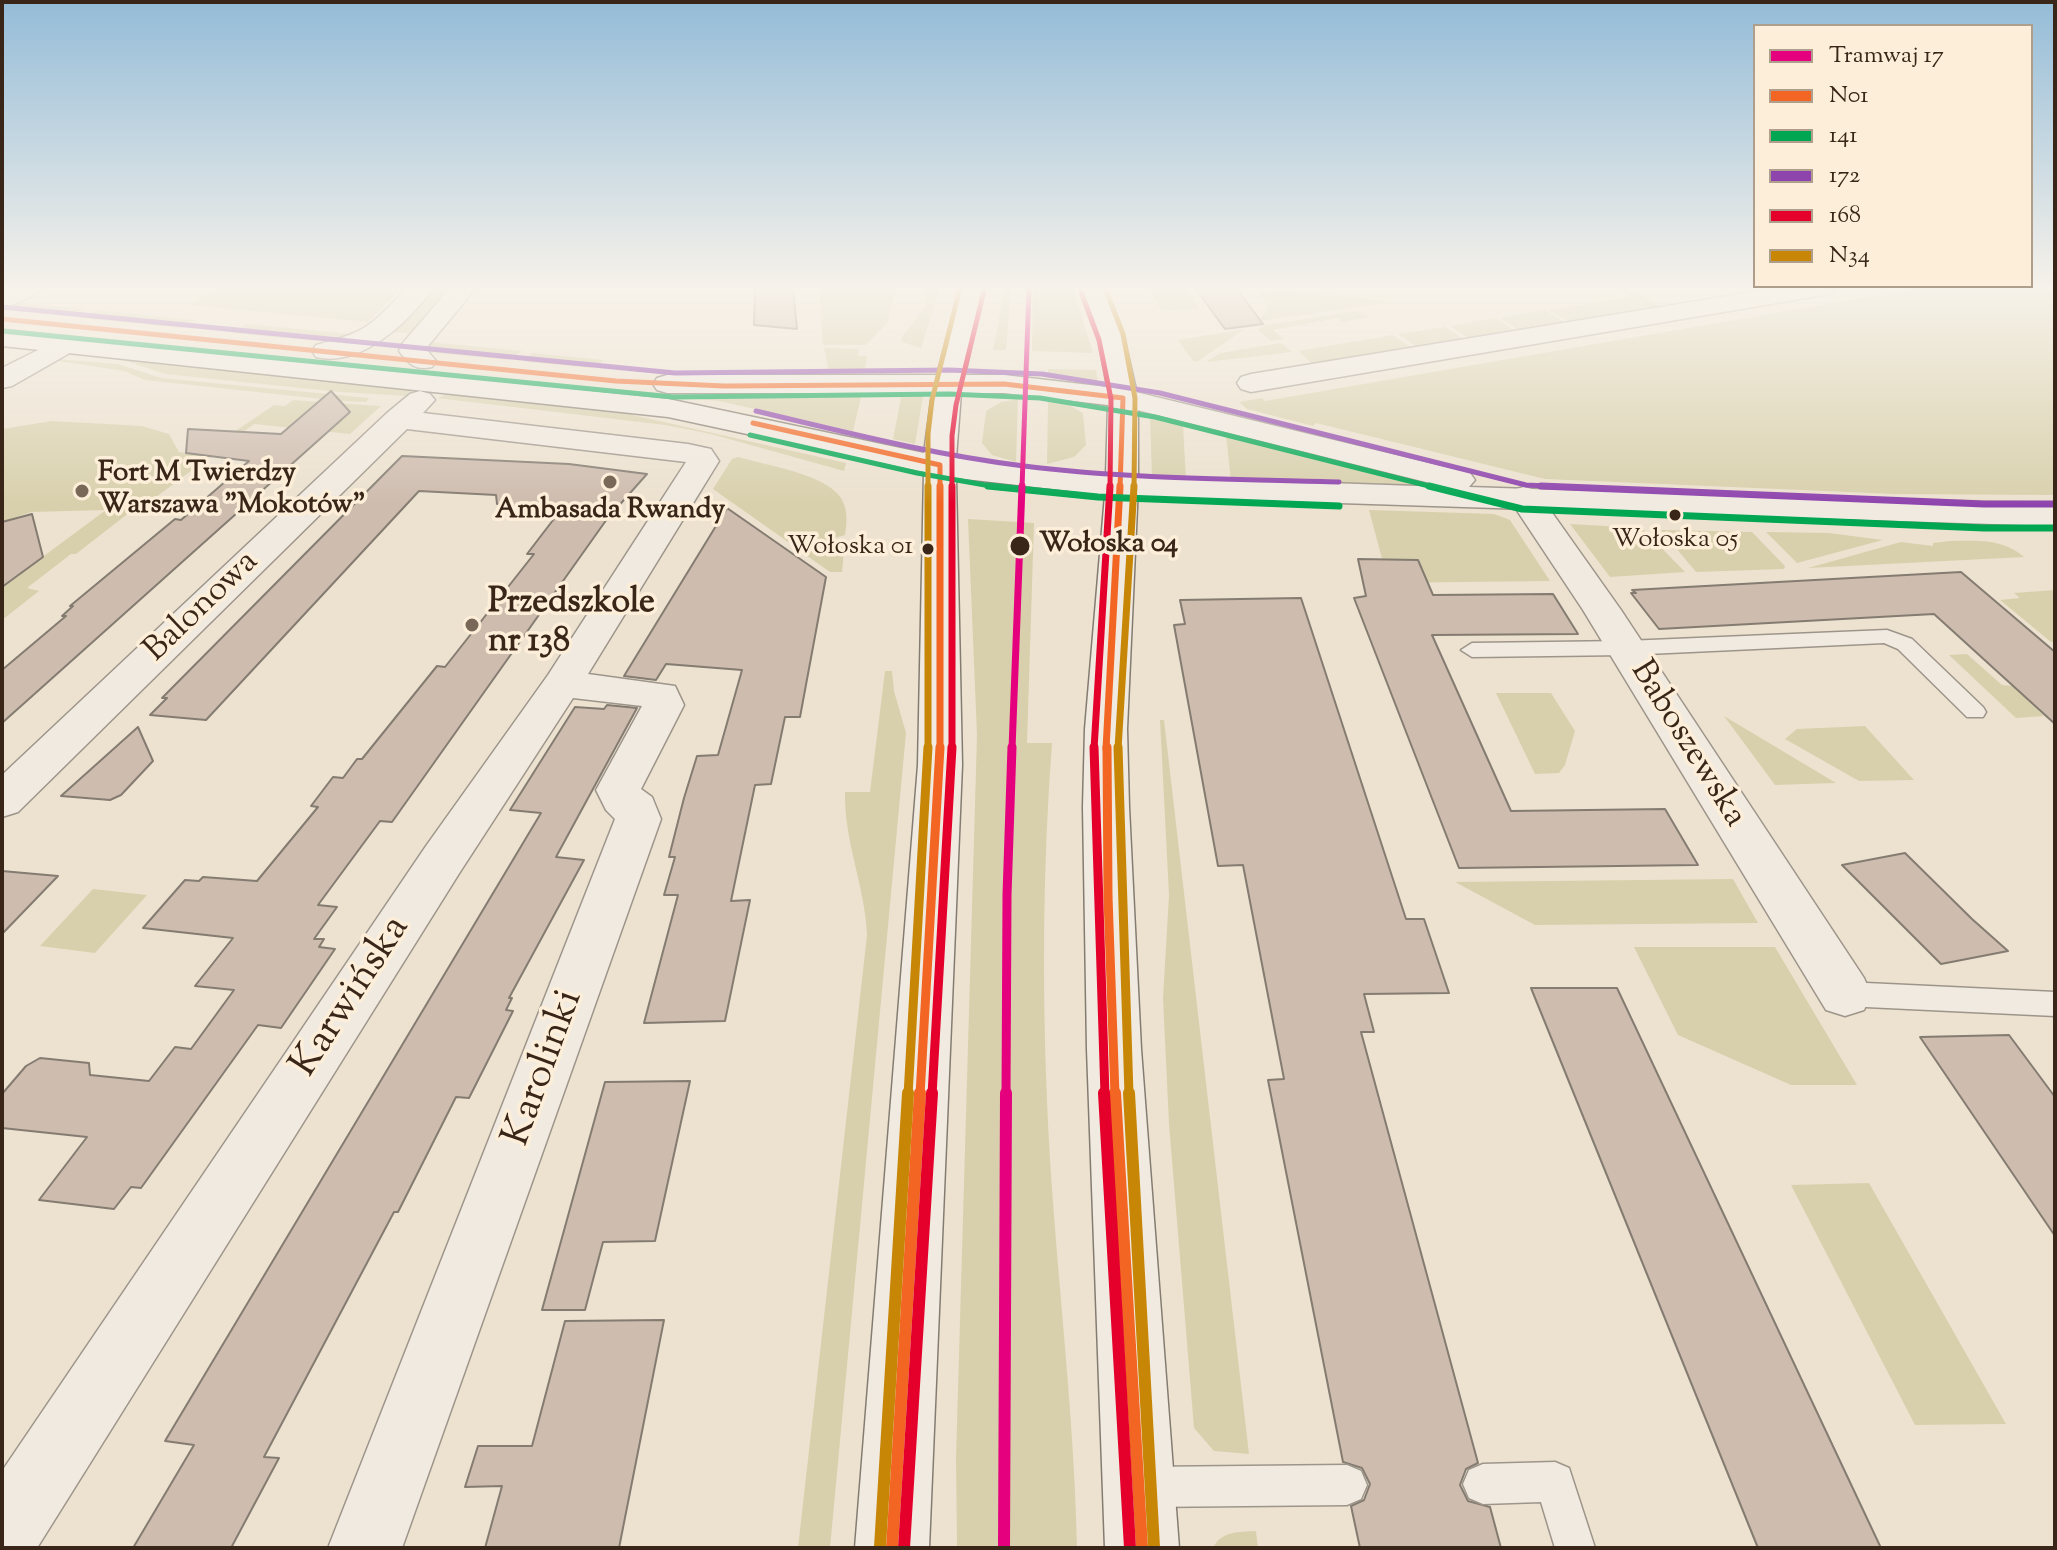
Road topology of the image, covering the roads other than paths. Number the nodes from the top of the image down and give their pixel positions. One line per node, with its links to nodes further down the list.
1 (37, 360): 9 (street)
2 (279, 360): 8 (street)
3 (373, 360): 8 (street)
4 (421, 360): 8 (street)
5 (954, 360): 10 (street)
6 (1116, 360): 12 (street)
7 (1388, 360): 11 (street)
8 (431, 372): 10 (street); 13 (street, Balonowa); 14 (street)
9 (2, 380)
10 (949, 382): 12 (street); 14 (street)
11 (1251, 383)
12 (1123, 398): 15 (street); 16 (street)
13 (398, 419): 20 (street, Karwińska); 22 (street, Balonowa)
14 (940, 465): 15 (street); 30 (street)
15 (1122, 486): 16 (street); 27 (street)
16 (1524, 497): 17 (street); 18 (street, Baboszewska)
17 (2055, 516)
18 (1626, 648): 19 (lane); 21 (lane); 23 (street, Baboszewska)
19 (1472, 650)
20 (562, 684): 28 (street, Karwińska); 29 (street, Karolinki)
21 (1975, 712)
22 (2, 801)
23 (1845, 994): 24 (lane)
24 (2055, 1004)
25 (1483, 1484): 31 (lane)
26 (1347, 1485): 27 (lane)
27 (1140, 1518)
28 (2, 1536)
29 (365, 1548)
30 (892, 1548)
31 (1575, 1548)

